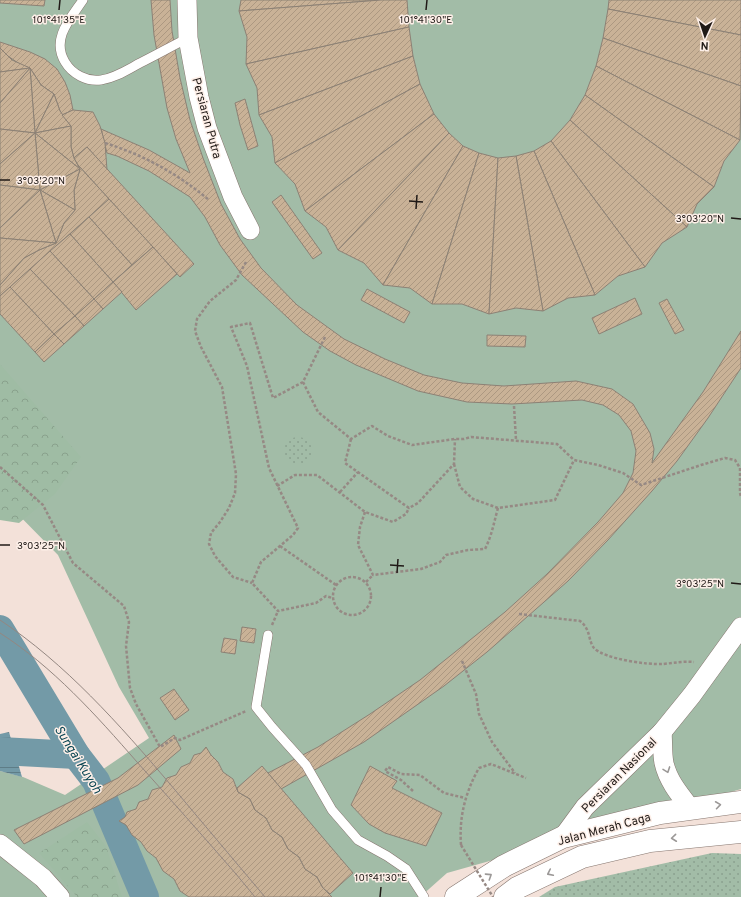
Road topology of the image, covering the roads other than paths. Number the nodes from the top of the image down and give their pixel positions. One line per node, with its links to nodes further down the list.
1 (83, 0): 3 (lane)
2 (187, 0): 3 (street, Persiaran Putra)
3 (188, 38): 4 (street, Persiaran Putra)
4 (250, 230)
5 (741, 627): 7 (street, Persiaran Nasional)
6 (268, 635): 14 (lane)
7 (662, 732): 9 (street, Persiaran Nasional, one-way to 9); 11 (street, Persiaran Nasional)
8 (741, 802): 9 (street, Jalan Merah Caga, one-way to 8)
9 (691, 809): 11 (street, Jalan Merah Caga)
10 (741, 832): 16 (street, Jalan Merah Caga, one-way to 16)
11 (562, 837): 15 (street, Jalan Merah Caga, one-way to 11)
12 (0, 844): 13 (street)
13 (60, 897)
14 (424, 897)
15 (456, 897)
16 (504, 897)

